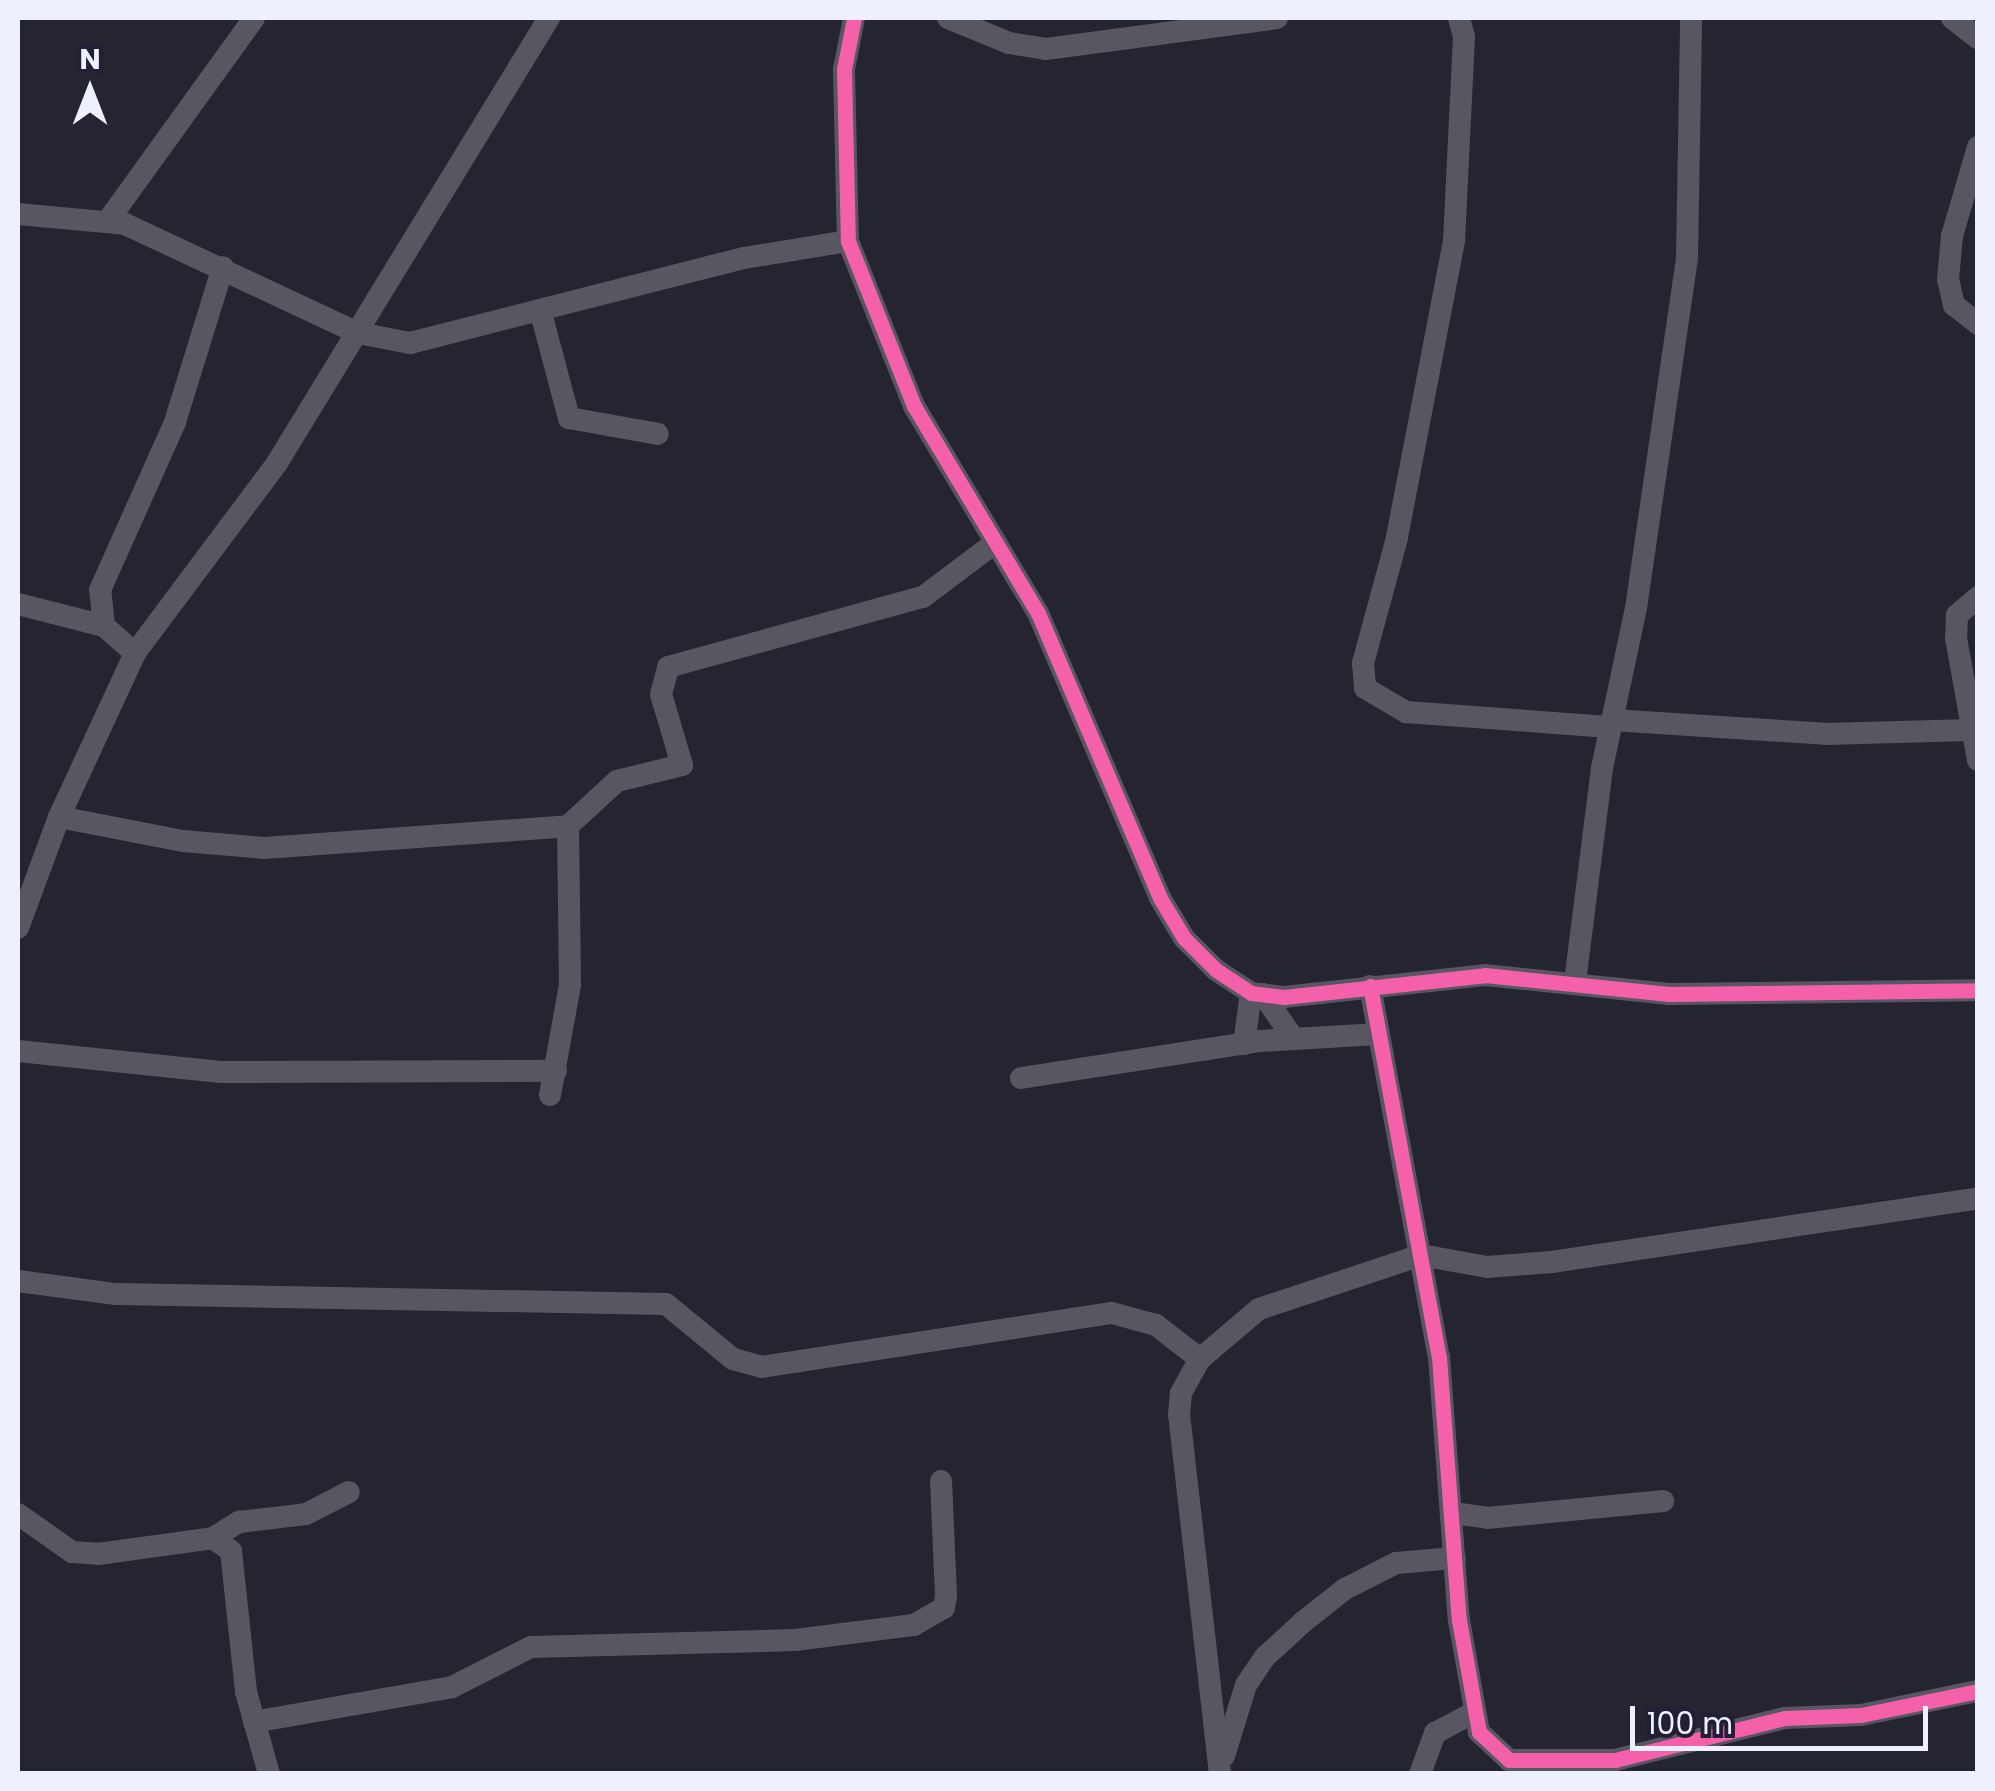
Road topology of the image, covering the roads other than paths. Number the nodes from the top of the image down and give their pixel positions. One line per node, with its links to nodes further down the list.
1 (254, 18): 13 (street)
2 (549, 18): 18 (street)
3 (854, 18): 14 (street)
4 (948, 18): 5 (street)
5 (1268, 18): 6 (street)
6 (1277, 18)
7 (1459, 18): 25 (street)
8 (1692, 18): 25 (street)
9 (1952, 18): 10 (street)
10 (1978, 38)
11 (1978, 147): 17 (street)
12 (18, 214): 13 (street)
13 (108, 222): 15 (street)
14 (848, 240): 16 (street); 20 (street)
15 (223, 267): 18 (street); 23 (street)
16 (541, 313): 18 (street); 19 (street)
17 (1978, 324)
18 (358, 333): 24 (street)
19 (658, 434)
20 (996, 542): 29 (street); 34 (street)
21 (1978, 596): 26 (street)
22 (18, 604): 23 (street)
23 (104, 626): 24 (street)
24 (135, 653): 28 (street)
25 (1611, 724): 26 (street); 31 (street)
26 (1970, 730): 27 (street)
27 (1978, 760)
28 (59, 817): 29 (street); 30 (street)
29 (568, 826): 39 (street)
30 (18, 928)
31 (1575, 982): 32 (street); 33 (street)
32 (1370, 986): 34 (street); 35 (street)
33 (1978, 990)
34 (1257, 993): 36 (street); 37 (street)
35 (1379, 1034): 36 (street); 43 (street)
36 (1292, 1038): 37 (street)
37 (1244, 1044): 40 (street)
38 (18, 1052): 39 (street)
39 (556, 1072): 41 (street)
40 (1021, 1078)
41 (550, 1095)
42 (1978, 1198): 43 (street)
43 (1421, 1255): 45 (street); 49 (street)
44 (18, 1281): 45 (street)
45 (1200, 1359): 56 (street)
46 (941, 1481): 55 (street)
47 (349, 1492): 51 (street)
48 (1663, 1502): 49 (street)
49 (1453, 1512): 52 (street)
50 (18, 1514): 51 (street)
51 (213, 1538): 55 (street)
52 (1455, 1558): 54 (street); 56 (street)
53 (1978, 1691): 54 (street)
54 (1471, 1714): 58 (street)
55 (254, 1722): 57 (street)
56 (1219, 1773)
57 (269, 1774)
58 (1420, 1774)

